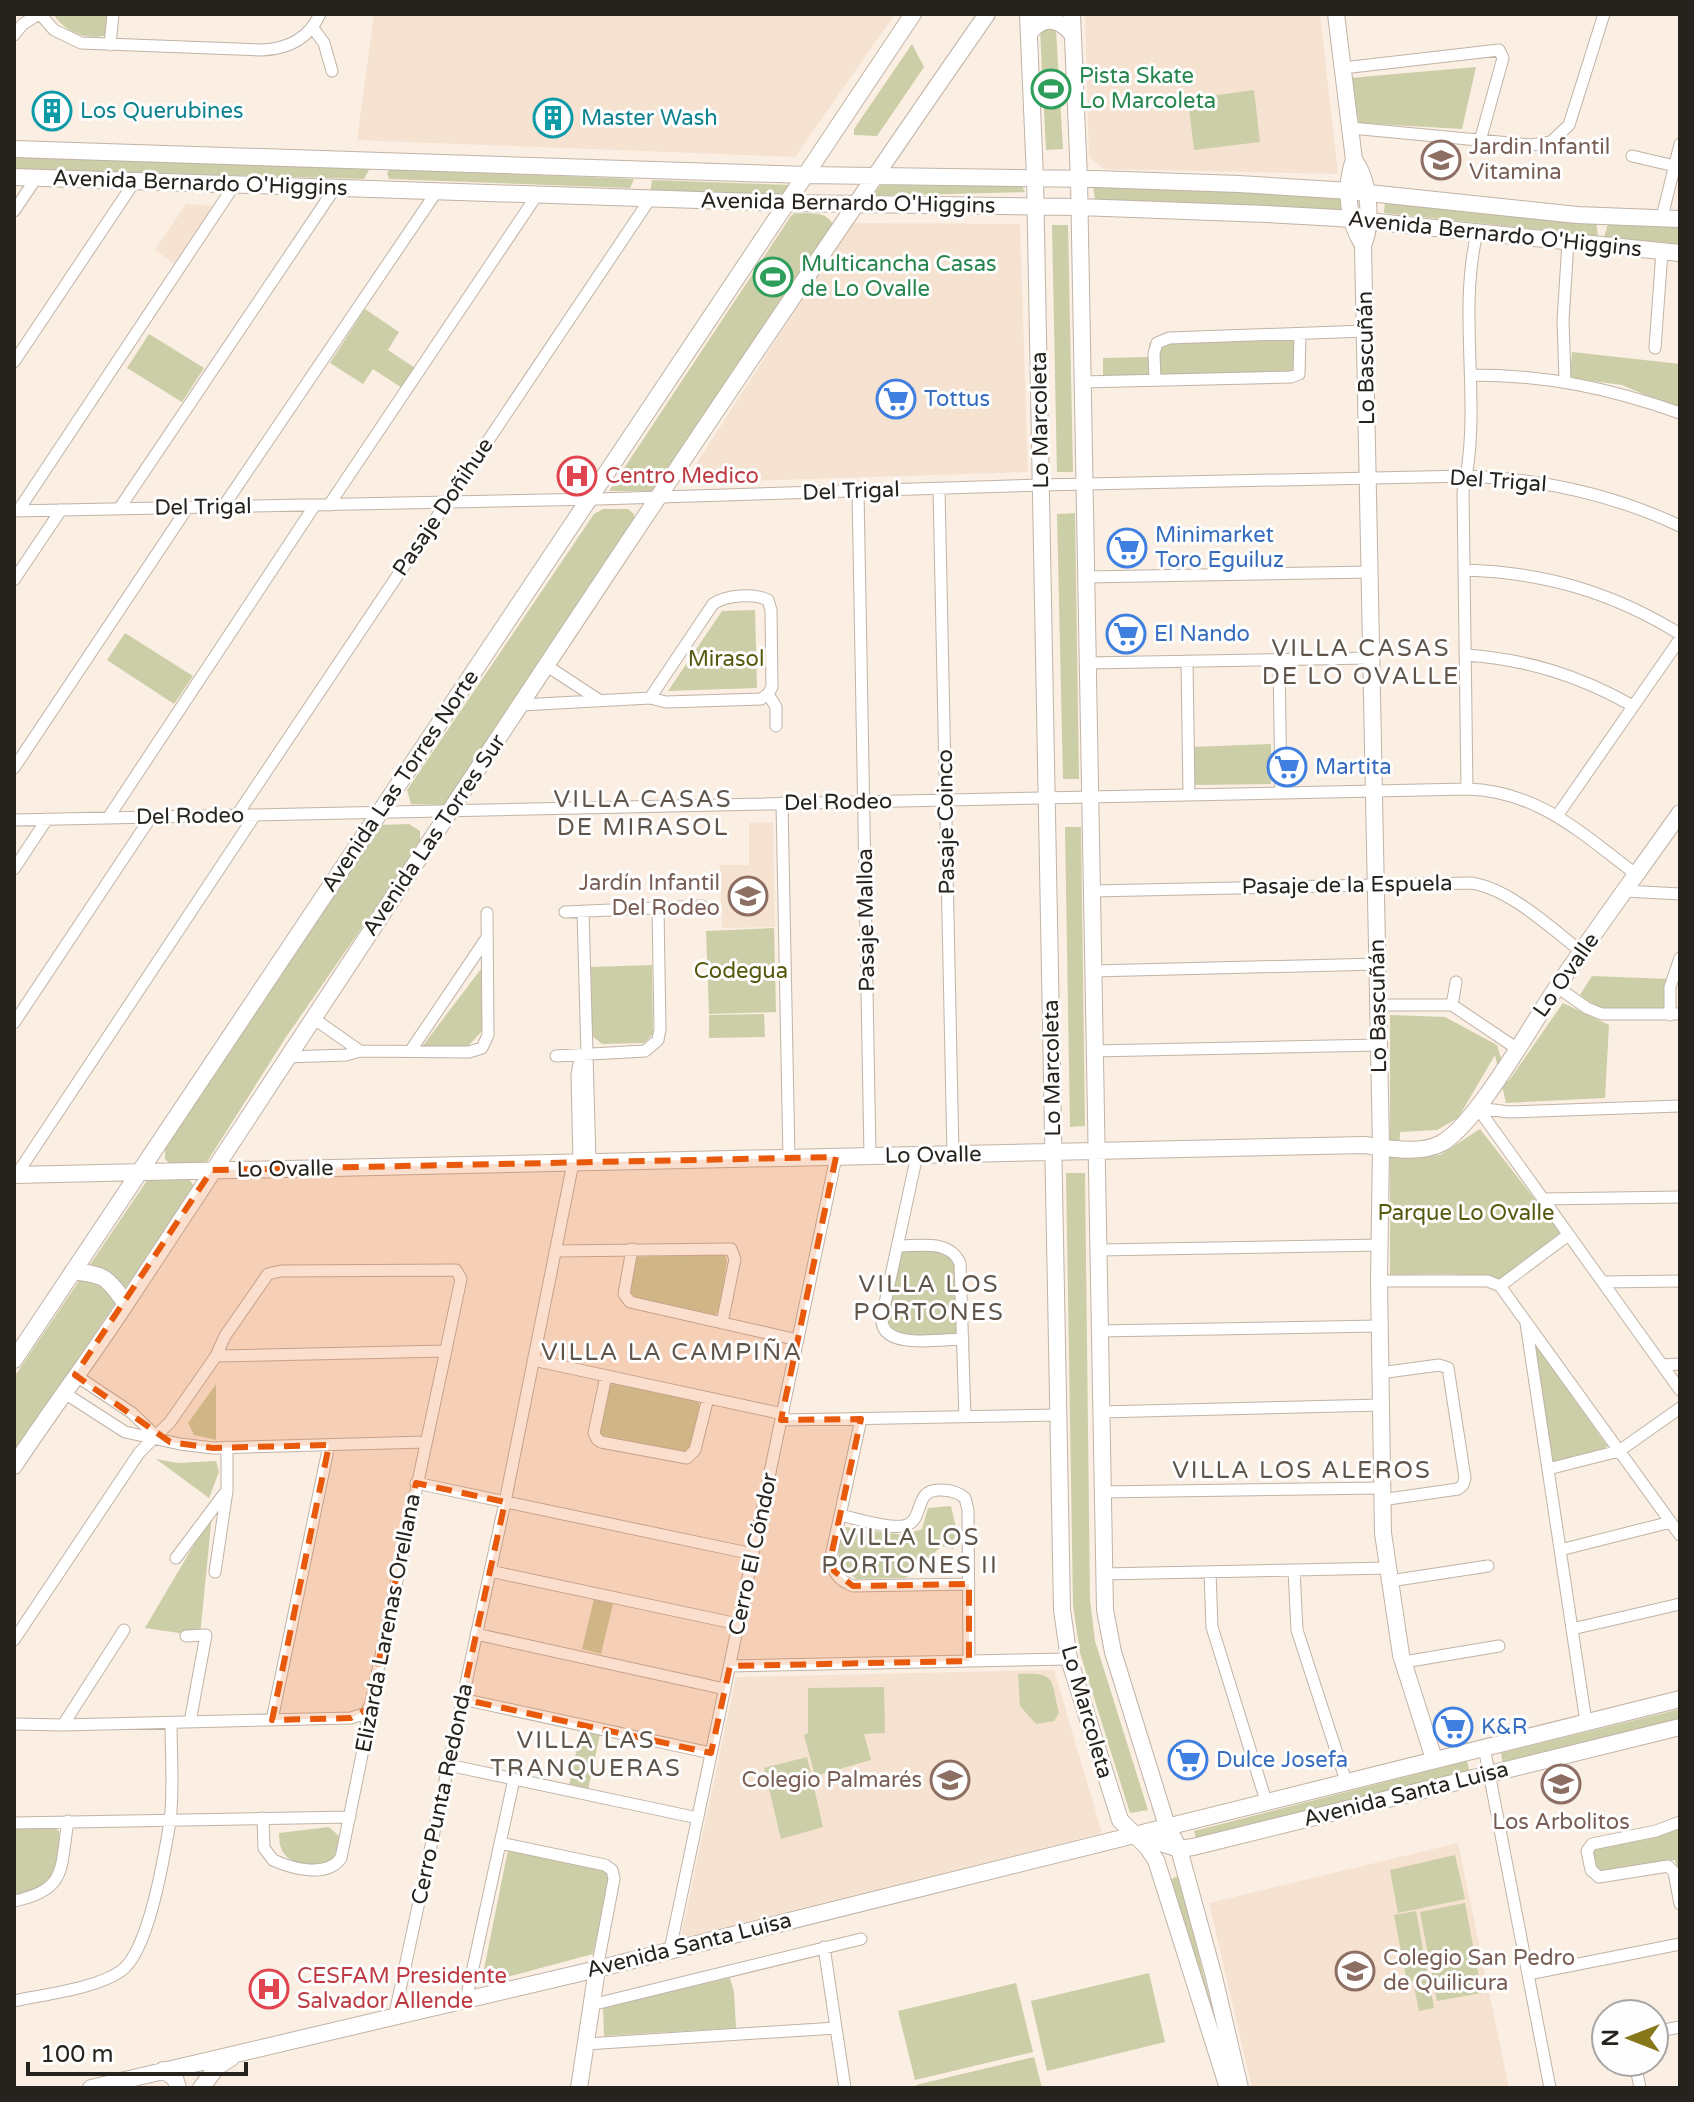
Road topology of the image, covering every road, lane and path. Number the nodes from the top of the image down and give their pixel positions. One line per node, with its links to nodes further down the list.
1 (40, 14): 13 (street); 14 (street)
2 (113, 14): 14 (street)
3 (320, 14): 10 (street)
4 (913, 14): 25 (main road, Avenida Las Torres Norte)
5 (987, 14): 28 (main road, Avenida Las Torres Sur)
6 (1072, 14): 12 (main road, Lo Marcoleta)
7 (1336, 14): 15 (main road, Lo Bascuñán)
8 (1604, 14): 18 (street)
9 (1027, 15): 11 (main road, Lo Marcoleta)
10 (313, 28): 14 (street); 16 (street)
11 (1029, 34): 12 (main road); 29 (main road, Lo Marcoleta)
12 (1072, 34): 30 (main road, Lo Marcoleta)
13 (14, 35)
14 (110, 45)
15 (1343, 68): 17 (main road, Lo Bascuñán); 18 (street)
16 (332, 71)
17 (1351, 128): 18 (street); 36 (main road, Lo Bascuñán)
18 (1480, 141)
19 (1680, 144): 23 (street)
20 (14, 149): 22 (main road, Avenida Bernardo O'Higgins)
21 (1632, 156): 23 (street)
22 (386, 161): 24 (main road, Avenida Bernardo O'Higgins); 34 (main road)
23 (1675, 166): 44 (street)
24 (549, 167): 25 (main road, Avenida Bernardo O'Higgins); 37 (main road)
25 (806, 175): 28 (main road, Avenida Bernardo O'Higgins); 39 (main road, Avenida Las Torres Norte)
26 (14, 177): 27 (main road, Avenida Bernardo O'Higgins)
27 (37, 177): 31 (main road, Avenida Bernardo O'Higgins); 43 (street)
28 (875, 177): 29 (main road, Avenida Bernardo O'Higgins); 40 (main road, Avenida Las Torres Sur)
29 (1035, 178): 30 (main road, Avenida Bernardo O'Higgins); 41 (main road, Lo Marcoleta)
30 (1079, 179): 36 (main road, Avenida Bernardo O'Higgins); 42 (main road, Lo Marcoleta)
31 (135, 181): 32 (main road, Avenida Bernardo O'Higgins); 54 (street)
32 (235, 184): 33 (main road, Avenida Bernardo O'Higgins); 75 (street)
33 (335, 188): 34 (main road, Avenida Bernardo O'Higgins); 73 (street)
34 (386, 189): 35 (main road, Avenida Bernardo O'Higgins)
35 (437, 191): 37 (main road, Avenida Bernardo O'Higgins); 72 (street)
36 (1358, 192): 44 (main road, Avenida Bernardo O'Higgins); 46 (main road, Lo Bascuñán)
37 (543, 195): 38 (main road, Avenida Bernardo O'Higgins); 70 (street)
38 (650, 199): 39 (main road, Avenida Bernardo O'Higgins); 68 (street, Pasaje Doñihue)
39 (788, 203): 40 (main road, Avenida Bernardo O'Higgins); 67 (main road, Avenida Las Torres Norte)
40 (856, 205): 41 (main road, Avenida Bernardo O'Higgins); 66 (main road, Avenida Las Torres Sur)
41 (1036, 207): 42 (main road, Avenida Bernardo O'Higgins); 62 (main road, Lo Marcoleta)
42 (1079, 207): 46 (main road, Avenida Bernardo O'Higgins); 58 (main road, Lo Marcoleta)
43 (14, 211)
44 (1662, 217): 45 (main road, Avenida Bernardo O'Higgins)
45 (1680, 219)
46 (1359, 220): 47 (main road, Avenida Bernardo O'Higgins); 51 (main road, Lo Bascuñán)
47 (1477, 233): 48 (main road, Avenida Bernardo O'Higgins); 55 (street)
48 (1568, 242): 49 (main road, Avenida Bernardo O'Higgins); 57 (street)
49 (1662, 251): 50 (main road, Avenida Bernardo O'Higgins); 53 (street)
50 (1680, 253)
51 (1365, 331): 52 (street); 61 (main road, Lo Bascuñán)
52 (1300, 334): 56 (street); 56 (street)
53 (1655, 348)
54 (14, 362)
55 (1471, 375): 57 (street); 60 (street)
56 (1155, 380): 58 (street)
57 (1565, 381): 59 (street)
58 (1082, 382): 63 (main road, Lo Marcoleta)
59 (1680, 413)
60 (1467, 476): 61 (street, Del Trigal); 76 (street, Del Trigal); 77 (street)
61 (1368, 478): 63 (street, Del Trigal); 78 (main road, Lo Bascuñán)
62 (1041, 485): 63 (street, Del Trigal); 64 (street, Del Trigal); 100 (main road, Lo Marcoleta)
63 (1084, 485): 79 (main road, Lo Marcoleta)
64 (939, 489): 65 (street, Del Trigal); 101 (street, Pasaje Coinco)
65 (858, 491): 66 (street, Del Trigal); 102 (street, Pasaje Malloa)
66 (660, 498): 67 (street, Del Trigal); 87 (main road, Avenida Las Torres Sur)
67 (589, 500): 68 (street, Del Trigal); 105 (main road, Avenida Las Torres Norte)
68 (447, 502): 70 (street, Del Trigal); 107 (street, Pasaje Doñihue)
69 (315, 505): 70 (street, Del Trigal); 72 (street, Del Trigal); 111 (street)
70 (329, 505)
71 (188, 507): 72 (street, Del Trigal); 73 (street, Del Trigal); 94 (street)
72 (223, 507)
73 (119, 509): 74 (street, Del Trigal)
74 (61, 510): 75 (street, Del Trigal); 80 (street)
75 (16, 511)
76 (1680, 526)
77 (1464, 570): 81 (street); 82 (street)
78 (1370, 572): 79 (street); 83 (main road, Lo Bascuñán)
79 (1086, 577): 86 (main road, Lo Marcoleta)
80 (14, 580)
81 (1680, 636): 92 (street)
82 (1465, 655): 92 (street); 95 (street)
83 (1372, 658): 84 (street); 96 (main road, Lo Bascuñán)
84 (1279, 660): 85 (street); 97 (street)
85 (1187, 661): 86 (street); 98 (street)
86 (1087, 663): 99 (main road, Lo Marcoleta)
87 (547, 666): 90 (street); 91 (main road, Avenida Las Torres Sur)
88 (768, 694): 89 (street); 89 (street); 93 (street)
89 (650, 698): 90 (street)
90 (599, 700): 91 (street)
91 (521, 705): 104 (main road, Avenida Las Torres Sur)
92 (1633, 706): 109 (street)
93 (776, 726)
94 (14, 768)
95 (1467, 789): 96 (street, Del Rodeo); 109 (street, Del Rodeo)
96 (1375, 791): 97 (street, Del Rodeo); 116 (main road, Lo Bascuñán)
97 (1281, 793): 98 (street, Del Rodeo)
98 (1189, 795): 99 (street, Del Rodeo)
99 (1090, 797): 100 (street, Del Rodeo); 117 (main road, Lo Marcoleta)
100 (1047, 798): 101 (street, Del Rodeo); 149 (main road, Lo Marcoleta)
101 (945, 800): 102 (street, Del Rodeo); 150 (street, Pasaje Coinco)
102 (863, 802): 103 (street, Del Rodeo); 152 (street, Pasaje Malloa)
103 (782, 803): 104 (street, Del Rodeo); 154 (street)
104 (450, 810): 105 (street, Del Rodeo); 135 (main road, Avenida Las Torres Sur)
105 (380, 812): 108 (street, Del Rodeo); 157 (main road, Avenida Las Torres Norte)
106 (1680, 813): 115 (main road, Lo Ovalle)
107 (237, 815): 108 (street, Del Rodeo); 110 (street, Del Rodeo)
108 (255, 815): 158 (street)
109 (1557, 816): 115 (street, Del Rodeo)
110 (151, 817): 111 (street, Del Rodeo); 136 (street)
111 (108, 818): 112 (street, Del Rodeo)
112 (47, 819): 113 (street, Del Rodeo); 114 (street)
113 (14, 820)
114 (14, 869)
115 (1637, 875): 118 (main road, Lo Ovalle)
116 (1376, 884): 117 (street, Pasaje de la Espuela); 126 (street, Pasaje de la Espuela); 128 (main road, Lo Bascuñán)
117 (1091, 891): 129 (main road, Lo Marcoleta)
118 (1625, 891): 119 (street); 126 (main road, Lo Ovalle)
119 (1680, 894)
120 (702, 906): 121 (street)
121 (658, 908): 122 (street); 142 (street)
122 (583, 911): 123 (street); 142 (street, Cerro Punta Redonda)
123 (565, 912)
124 (487, 913): 125 (street)
125 (486, 939): 139 (street); 139 (street)
126 (1582, 952): 131 (main road, Lo Ovalle)
127 (1680, 958): 134 (street)
128 (1378, 964): 129 (street); 132 (main road, Lo Bascuñán)
129 (1093, 971): 141 (main road, Lo Marcoleta)
130 (1456, 982): 133 (street)
131 (1557, 987): 134 (street); 138 (main road, Lo Ovalle)
132 (1378, 1005): 133 (street); 137 (main road, Lo Bascuñán)
133 (1452, 1005): 138 (street)
134 (1675, 1014)
135 (313, 1018): 140 (street); 144 (main road, Avenida Las Torres Sur)
136 (14, 1023)
137 (1379, 1045): 141 (street); 147 (main road, Lo Bascuñán)
138 (1516, 1048): 146 (main road, Lo Ovalle)
139 (411, 1050): 140 (street)
140 (360, 1051): 144 (street)
141 (1094, 1051): 148 (main road, Lo Marcoleta)
142 (586, 1053): 143 (street); 155 (street, Cerro Punta Redonda)
143 (556, 1056)
144 (287, 1057): 156 (main road, Avenida Las Torres Sur)
145 (1680, 1106): 146 (street)
146 (1477, 1107): 147 (main road, Lo Ovalle); 160 (street)
147 (1381, 1147): 148 (main road, Lo Ovalle); 162 (main road, Lo Bascuñán)
148 (1096, 1150): 149 (main road, Lo Ovalle); 165 (main road, Lo Marcoleta)
149 (1053, 1152): 150 (main road, Lo Ovalle); 194 (main road, Lo Marcoleta)
150 (953, 1154): 151 (main road, Lo Ovalle)
151 (917, 1155): 152 (main road, Lo Ovalle); 163 (street)
152 (870, 1156): 153 (main road, Lo Ovalle)
153 (836, 1157): 154 (main road, Lo Ovalle); 178 (street, Cerro El Cóndor)
154 (789, 1158): 155 (main road, Lo Ovalle)
155 (580, 1162): 156 (main road, Lo Ovalle); 166 (street, Cerro Punta Redonda)
156 (212, 1170): 157 (main road, Lo Ovalle); 172 (main road, Avenida Las Torres Sur)
157 (139, 1173): 158 (main road, Lo Ovalle); 167 (main road, Avenida Las Torres Norte)
158 (15, 1176)
159 (1680, 1197): 160 (street)
160 (1543, 1199): 161 (street)
161 (1568, 1235): 170 (street); 171 (street)
162 (1380, 1245): 165 (street); 168 (main road, Lo Bascuñán)
163 (898, 1246): 177 (street); 177 (street)
164 (632, 1249): 166 (street); 174 (street); 174 (street)
165 (1098, 1250): 176 (main road, Lo Marcoleta)
166 (555, 1251): 182 (street, Cerro Punta Redonda)
167 (73, 1271): 172 (main road); 181 (main road, Avenida Las Torres Norte)
168 (1379, 1281): 171 (street); 175 (main road, Lo Bascuñán)
169 (1680, 1281): 170 (street)
170 (1603, 1282): 184 (street)
171 (1500, 1286): 173 (street)
172 (126, 1304): 186 (main road, Avenida Las Torres Sur)
173 (1526, 1320): 202 (street); 204 (street)
174 (722, 1323): 178 (street)
175 (1379, 1326): 176 (street); 185 (main road, Lo Bascuñán)
176 (1099, 1331): 193 (main road, Lo Marcoleta)
177 (963, 1339): 196 (street)
178 (798, 1340): 195 (street, Cerro El Cóndor)
179 (445, 1351): 180 (street); 180 (street, Elizarda Larenas Orellana); 199 (street, Elizarda Larenas Orellana)
180 (216, 1356): 198 (street)
181 (14, 1360)
182 (533, 1360): 187 (street); 209 (street, Cerro Punta Redonda)
183 (1680, 1364): 184 (street)
184 (1662, 1365): 188 (street)
185 (1380, 1373): 191 (main road, Lo Bascuñán); 208 (street)
186 (75, 1375): 189 (main road, Avenida Las Torres Sur); 198 (street)
187 (606, 1376): 190 (street); 190 (street)
188 (1680, 1390)
189 (63, 1392): 198 (street); 203 (main road, Avenida Las Torres Sur)
190 (708, 1398): 195 (street)
191 (1380, 1405): 193 (street); 208 (main road, Lo Bascuñán)
192 (1680, 1408): 202 (street)
193 (1100, 1412): 207 (main road, Lo Marcoleta)
194 (1058, 1415): 196 (street); 232 (main road, Lo Marcoleta)
195 (782, 1417): 197 (street); 214 (street, Cerro El Cóndor)
196 (965, 1417): 197 (street)
197 (861, 1419): 210 (street)
198 (157, 1437): 201 (street); 230 (street)
199 (425, 1442): 200 (street); 205 (street, Elizarda Larenas Orellana)
200 (329, 1445): 201 (street); 240 (street)
201 (227, 1447): 206 (street)
202 (1619, 1451): 204 (street); 211 (street)
203 (14, 1466)
204 (1548, 1469): 213 (street)
205 (416, 1483): 209 (street); 239 (street, Elizarda Larenas Orellana)
206 (227, 1491): 215 (street); 219 (street)
207 (1102, 1492): 208 (street); 221 (main road, Lo Marcoleta)
208 (1381, 1494): 222 (main road, Lo Bascuñán)
209 (505, 1502): 214 (street); 218 (street, Cerro Punta Redonda)
210 (840, 1515): 223 (street); 223 (street)
211 (1671, 1522): 212 (street); 213 (street)
212 (1680, 1535)
213 (1560, 1550): 226 (street)
214 (753, 1554): 225 (street, Cerro El Cóndor)
215 (176, 1558)
216 (1488, 1566): 222 (street)
217 (1294, 1570): 220 (street); 222 (street); 253 (street)
218 (490, 1571): 225 (street); 228 (street, Cerro Punta Redonda)
219 (215, 1572)
220 (1210, 1572): 221 (street); 254 (street)
221 (1103, 1574): 262 (main road, Lo Marcoleta)
222 (1389, 1574): 234 (main road, Lo Bascuñán)
223 (969, 1584): 233 (street)
224 (1680, 1604): 226 (street)
225 (738, 1624): 235 (street, Cerro El Cóndor)
226 (1572, 1629): 242 (street)
227 (124, 1630): 245 (street)
228 (476, 1634): 236 (street); 237 (street, Cerro Punta Redonda)
229 (186, 1636): 241 (street)
230 (14, 1640)
231 (1499, 1646): 234 (street)
232 (1069, 1659): 233 (street); 263 (main road, Lo Marcoleta)
233 (969, 1661): 235 (street)
234 (1404, 1662): 249 (main road, Lo Bascuñán)
235 (730, 1666): 236 (street, Cerro El Cóndor)
236 (725, 1689): 248 (street, Cerro El Cóndor)
237 (462, 1699): 248 (street); 250 (street, Cerro Punta Redonda)
238 (1680, 1699): 242 (main road, Avenida Santa Luisa)
239 (366, 1713): 240 (street); 255 (street, Elizarda Larenas Orellana)
240 (272, 1720): 241 (street)
241 (190, 1722): 243 (street)
242 (1586, 1722): 247 (main road, Avenida Santa Luisa)
243 (171, 1723): 245 (street); 258 (street)
244 (14, 1724): 245 (street)
245 (63, 1725)
246 (1680, 1727): 251 (main road, Avenida Santa Luisa)
247 (1484, 1747): 249 (main road, Avenida Santa Luisa); 251 (street)
248 (711, 1753): 257 (street, Cerro El Cóndor)
249 (1434, 1759): 253 (main road, Avenida Santa Luisa)
250 (448, 1765): 252 (street); 277 (street, Cerro Punta Redonda)
251 (1489, 1773): 265 (main road, Avenida Santa Luisa); 273 (street)
252 (514, 1779): 257 (street); 264 (street)
253 (1346, 1781): 254 (main road, Avenida Santa Luisa)
254 (1266, 1801): 262 (main road, Avenida Santa Luisa)
255 (350, 1817): 256 (street); 256 (street, Elizarda Larenas Orellana)
256 (263, 1818): 258 (street)
257 (698, 1818): 271 (street, Cerro El Cóndor)
258 (170, 1820): 259 (street); 275 (street)
259 (68, 1821): 261 (street); 266 (street)
260 (1680, 1822): 267 (street)
261 (14, 1823)
262 (1167, 1826): 263 (main road, Avenida Santa Luisa); 265 (main road, Lo Marcoleta)
263 (1134, 1834): 265 (main road); 271 (main road, Avenida Santa Luisa); 287 (main road, Lo Marcoleta)
264 (500, 1843): 272 (street); 274 (street)
265 (1179, 1849): 288 (main road, Lo Marcoleta)
266 (14, 1901)
267 (1680, 1904)
268 (861, 1939): 270 (street)
269 (1680, 1944): 273 (street)
270 (824, 1947): 276 (street); 278 (street)
271 (670, 1950): 272 (main road, Avenida Santa Luisa)
272 (597, 1969): 274 (main road, Avenida Santa Luisa); 276 (main road)
273 (1528, 1974): 289 (street)
274 (466, 2000): 277 (main road, Avenida Santa Luisa)
275 (14, 2001)
276 (591, 2005): 279 (main road)
277 (394, 2018): 280 (main road, Avenida Santa Luisa)
278 (836, 2028): 279 (street); 286 (street)
279 (586, 2044): 285 (main road)
280 (243, 2053): 281 (main road, Avenida Santa Luisa); 284 (main road, Avenida Santa Luisa)
281 (163, 2070): 282 (main road, Avenida Santa Luisa); 283 (main road)
282 (91, 2088)
283 (178, 2088)
284 (201, 2088)
285 (579, 2088)
286 (845, 2088)
287 (1228, 2088)
288 (1240, 2088)
289 (1550, 2088)

